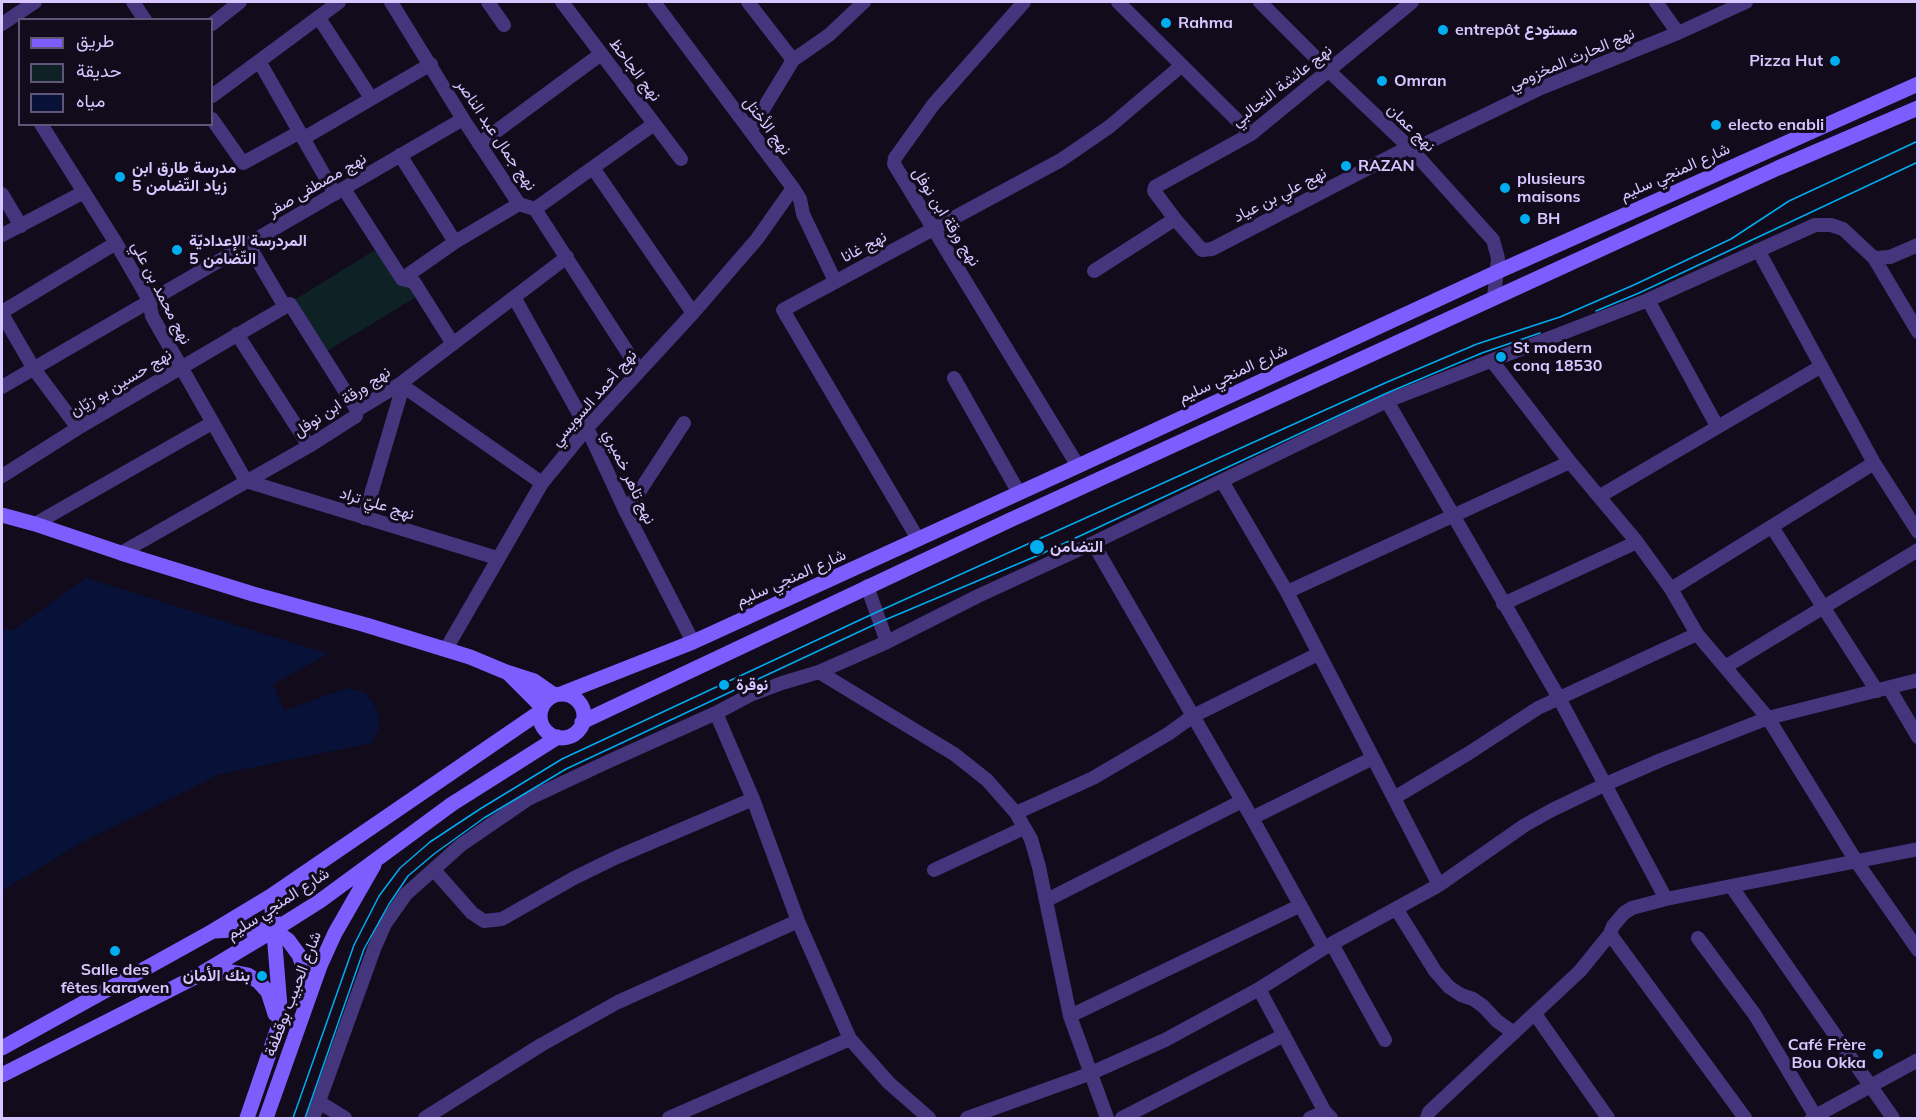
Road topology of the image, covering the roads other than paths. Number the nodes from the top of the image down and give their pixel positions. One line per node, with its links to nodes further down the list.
1 (35, 2): 20 (street)
2 (134, 2): 17 (street)
3 (240, 2): 19 (street)
4 (339, 2): 18 (street)
5 (391, 2): 26 (street, نهج جمال عبد الناصر)
6 (488, 2): 21 (street)
7 (562, 2): 23 (street, نهج الجاحظ)
8 (654, 2): 37 (street, نهج الأختل)
9 (748, 2): 24 (street)
10 (864, 2): 24 (street)
11 (1024, 2): 53 (street, نهج ورقة ابن نوفل)
12 (1118, 2): 27 (street)
13 (1260, 2): 28 (street, نهج عمان)
14 (1412, 2): 28 (street, نهج عائشة التحالبي)
15 (1656, 2): 22 (street)
16 (1746, 2): 22 (street, نهج الحارث المخزومي)
17 (144, 18)
18 (319, 18): 25 (street); 31 (street)
19 (213, 23)
20 (2, 24)
21 (504, 25)
22 (1678, 33): 41 (street, نهج الحارث المخزومي)
23 (601, 54): 35 (street, نهج الجاحظ); 40 (street)
24 (794, 60): 37 (street)
25 (259, 61): 30 (street); 39 (street)
26 (431, 64): 31 (street); 33 (street, نهج جمال عبد الناصر)
27 (1181, 66): 38 (street); 53 (street, نهج غانا)
28 (1329, 71): 38 (street, نهج عائشة التحالبي); 41 (street, نهج عمان)
29 (1917, 84): 63 (main road, شارع المنجي سليم)
30 (213, 95)
31 (371, 98): 39 (street)
32 (1917, 108): 67 (main road)
33 (463, 119): 40 (street, نهج جمال عبد الناصر); 42 (street, نهج مصطفى صفر)
34 (213, 120): 39 (street)
35 (654, 124): 43 (street, نهج الجاحظ); 44 (street)
36 (41, 126): 47 (street, نهج محمد بن علي)
37 (750, 131): 45 (street, نهج الأختل)
38 (1251, 134): 51 (street, نهج عائشة التحالبي)
39 (302, 135): 46 (street)
40 (479, 144): 49 (street, نهج جمال عبد الناصر)
41 (1411, 148): 51 (street, نهج علي بن عياد); 63 (street, نهج عمان)
42 (400, 155): 46 (street, نهج مصطفى صفر); 55 (street)
43 (681, 159)
44 (593, 168): 50 (street); 72 (street)
45 (793, 188): 65 (street, نهج الأختل); 72 (street, نهج أحمد السويسي)
46 (339, 191): 57 (street, نهج مصطفى صفر); 64 (street)
47 (84, 192): 52 (street); 56 (street, نهج محمد بن علي)
48 (2, 194): 52 (street)
49 (519, 204): 50 (street, نهج جمال عبد الناصر); 55 (street)
50 (535, 209): 60 (street, نهج جمال عبد الناصر)
51 (1175, 219): 62 (street)
52 (21, 226): 54 (street)
53 (935, 228): 65 (street, نهج غانا); 94 (street, نهج ورقة ابن نوفل)
54 (2, 235)
55 (455, 242): 64 (street)
56 (117, 243): 68 (street, نهج محمد بن علي); 71 (street)
57 (248, 244): 68 (street, نهج مصطفى صفر); 70 (street)
58 (1917, 245): 61 (street)
59 (1758, 249): 61 (street); 69 (street); 77 (street)
60 (567, 257): 66 (street, نهج ورقة ابن نوفل); 80 (street, نهج جمال عبد الناصر)
61 (1874, 258): 73 (street)
62 (1094, 271)
63 (1497, 272): 67 (street, نهج عمان); 94 (main road, شارع المنجي سليم)
64 (402, 279): 75 (street)
65 (835, 281): 108 (street, نهج غانا)
66 (514, 297): 75 (street, نهج ورقة ابن نوفل); 90 (street, نهج تاهر خميري)
67 (1494, 298): 114 (main road)
68 (149, 300): 78 (street, نهج محمد بن علي); 79 (street, نهج مصطفى صفر)
69 (1648, 300): 76 (street); 88 (street)
70 (288, 306): 74 (street, نهج حسين بو زيّان); 85 (street)
71 (2, 313): 79 (street)
72 (693, 313): 80 (street, نهج أحمد السويسي)
73 (1917, 332)
74 (237, 334): 78 (street, نهج حسين بو زيّان); 91 (street)
75 (453, 344): 82 (street, نهج ورقة ابن نوفل)
76 (1492, 361): 84 (street); 92 (street)
77 (1820, 366): 88 (street); 93 (street)
78 (180, 367): 86 (street, نهج محمد بن علي); 89 (street, نهج حسين بو زيّان)
79 (34, 369): 83 (street, نهج مصطفى صفر); 89 (street)
80 (639, 370): 90 (street, نهج أحمد السويسي)
81 (954, 378): 99 (street)
82 (401, 385): 85 (street, نهج ورقة ابن نوفل); 98 (street); 104 (street)
83 (2, 387)
84 (1387, 401): 97 (street); 102 (street)
85 (357, 410): 91 (street, نهج ورقة ابن نوفل)
86 (212, 423): 96 (street, نهج محمد بن علي); 105 (street)
87 (684, 423): 101 (street)
88 (1717, 426): 100 (street)
89 (78, 428): 95 (street, نهج حسين بو زيّان)
90 (587, 428): 98 (street, نهج أحمد السويسي); 101 (street, نهج تاهر خميري)
91 (309, 446): 96 (street, نهج ورقة ابن نوفل)
92 (1570, 462): 100 (street); 102 (street)
93 (1874, 463): 106 (street); 107 (street)
94 (1078, 466): 99 (main road, شارع المنجي سليم)
95 (2, 476)
96 (246, 481): 104 (street, نهج عليّ تراد); 112 (street, نهج ورقة ابن نوفل)
97 (1222, 481): 110 (street); 116 (street)
98 (542, 483): 113 (street, نهج أحمد السويسي)
99 (1019, 493): 108 (main road, شارع المنجي سليم)
100 (1600, 496): 109 (street)
101 (626, 512): 120 (street, نهج تاهر خميري)
102 (1454, 514): 116 (street); 117 (street)
103 (2, 515): 105 (main road)
104 (364, 518): 113 (street, نهج عليّ تراد)
105 (35, 524): 112 (main road)
106 (1772, 526): 115 (street); 118 (street)
107 (1917, 532)
108 (918, 539): 120 (main road, شارع المنجي سليم)
109 (1637, 542): 115 (street); 117 (street)
110 (1093, 543): 121 (street); 133 (street)
111 (1917, 550): 118 (street)
112 (121, 553): 122 (main road)
113 (497, 558): 122 (street, نهج أحمد السويسي)
114 (867, 586): 121 (street); 135 (main road)
115 (1671, 589): 119 (street)
116 (1287, 592): 123 (street)
117 (1503, 604): 130 (street)
118 (1824, 607): 124 (street); 128 (street)
119 (1697, 634): 124 (street); 130 (street)
120 (693, 642): 129 (main road, شارع المنجي سليم)
121 (887, 642): 126 (street)
122 (446, 649): 125 (main road)
123 (1318, 654): 133 (street); 138 (street)
124 (1725, 667): 134 (street)
125 (506, 672): 129 (main road); 131 (main road)
126 (819, 672): 132 (street); 143 (street)
127 (1917, 681): 128 (street)
128 (1883, 690): 134 (street); 137 (street)
129 (558, 694): 131 (main road); 135 (main road)
130 (1559, 698): 139 (street); 140 (street)
131 (541, 710): 136 (main road); 153 (main road, شارع المنجي سليم)
132 (716, 713): 141 (street); 149 (street)
133 (1193, 716): 142 (street); 143 (street)
134 (1768, 718): 139 (street); 148 (street)
135 (582, 722): 136 (main road)
136 (558, 737): 147 (main road, شارع المنجي سليم)
137 (1917, 737)
138 (1373, 758): 140 (street); 144 (street)
139 (1606, 784): 151 (street); 154 (street)
140 (1394, 798): 151 (street)
141 (753, 799): 149 (street); 158 (street)
142 (1242, 801): 144 (street); 155 (street)
143 (1016, 813): 145 (street)
144 (1252, 818): 156 (street)
145 (1024, 828): 150 (street); 155 (street)
146 (1917, 849): 148 (street)
147 (380, 856): 159 (main road, شارع المنجي سليم); 169 (main road, شارع الحبيب بوقطفة)
148 (1856, 861): 152 (street); 164 (street)
149 (434, 870): 180 (street)
150 (934, 870)
151 (1439, 885): 157 (street)
152 (1731, 886): 154 (street); 179 (street)
153 (271, 896): 159 (main road, شارع الحبيب بوقطفة); 160 (main road, شارع المنجي سليم)
154 (1666, 898): 161 (street)
155 (1047, 900): 168 (street)
156 (1299, 906): 163 (street); 168 (street)
157 (1397, 910): 163 (street); 170 (street)
158 (798, 921): 173 (street); 187 (street)
159 (274, 930): 160 (main road); 165 (main road, شارع المنجي سليم); 169 (main road); 172 (main road, شارع الحبيب بوقطفة)
160 (213, 931): 175 (main road, شارع المنجي سليم)
161 (1610, 934): 167 (street); 196 (street)
162 (1698, 938): 182 (street)
163 (1328, 946): 166 (street); 174 (street)
164 (1917, 951)
165 (199, 975): 172 (main road); 178 (main road, شارع المنجي سليم)
166 (1259, 989): 171 (street); 177 (street)
167 (1535, 1014): 170 (street); 195 (street)
168 (1070, 1016): 177 (street)
169 (301, 1021): 184 (main road, شارع الحبيب بوقطفة)
170 (1514, 1033): 194 (street)
171 (1284, 1035): 181 (street); 192 (street)
172 (277, 1036): 183 (main road, شارع الحبيب بوقطفة)
173 (850, 1039): 188 (street); 189 (street)
174 (1385, 1040)
175 (2, 1048)
176 (1917, 1060): 179 (street)
177 (1089, 1074): 190 (street); 191 (street)
178 (2, 1075)
179 (1870, 1087): 182 (street); 197 (street)
180 (319, 1102): 185 (street); 186 (street)
181 (1328, 1115): 193 (street)
182 (1814, 1118)
183 (247, 1119)
184 (266, 1119)
185 (313, 1119)
186 (345, 1119)
187 (425, 1119)
188 (669, 1119)
189 (929, 1119)
190 (968, 1119)
191 (1107, 1119)
192 (1122, 1119)
193 (1310, 1119)
194 (1427, 1119)
195 (1608, 1119)
196 (1745, 1119)
197 (1893, 1119)

